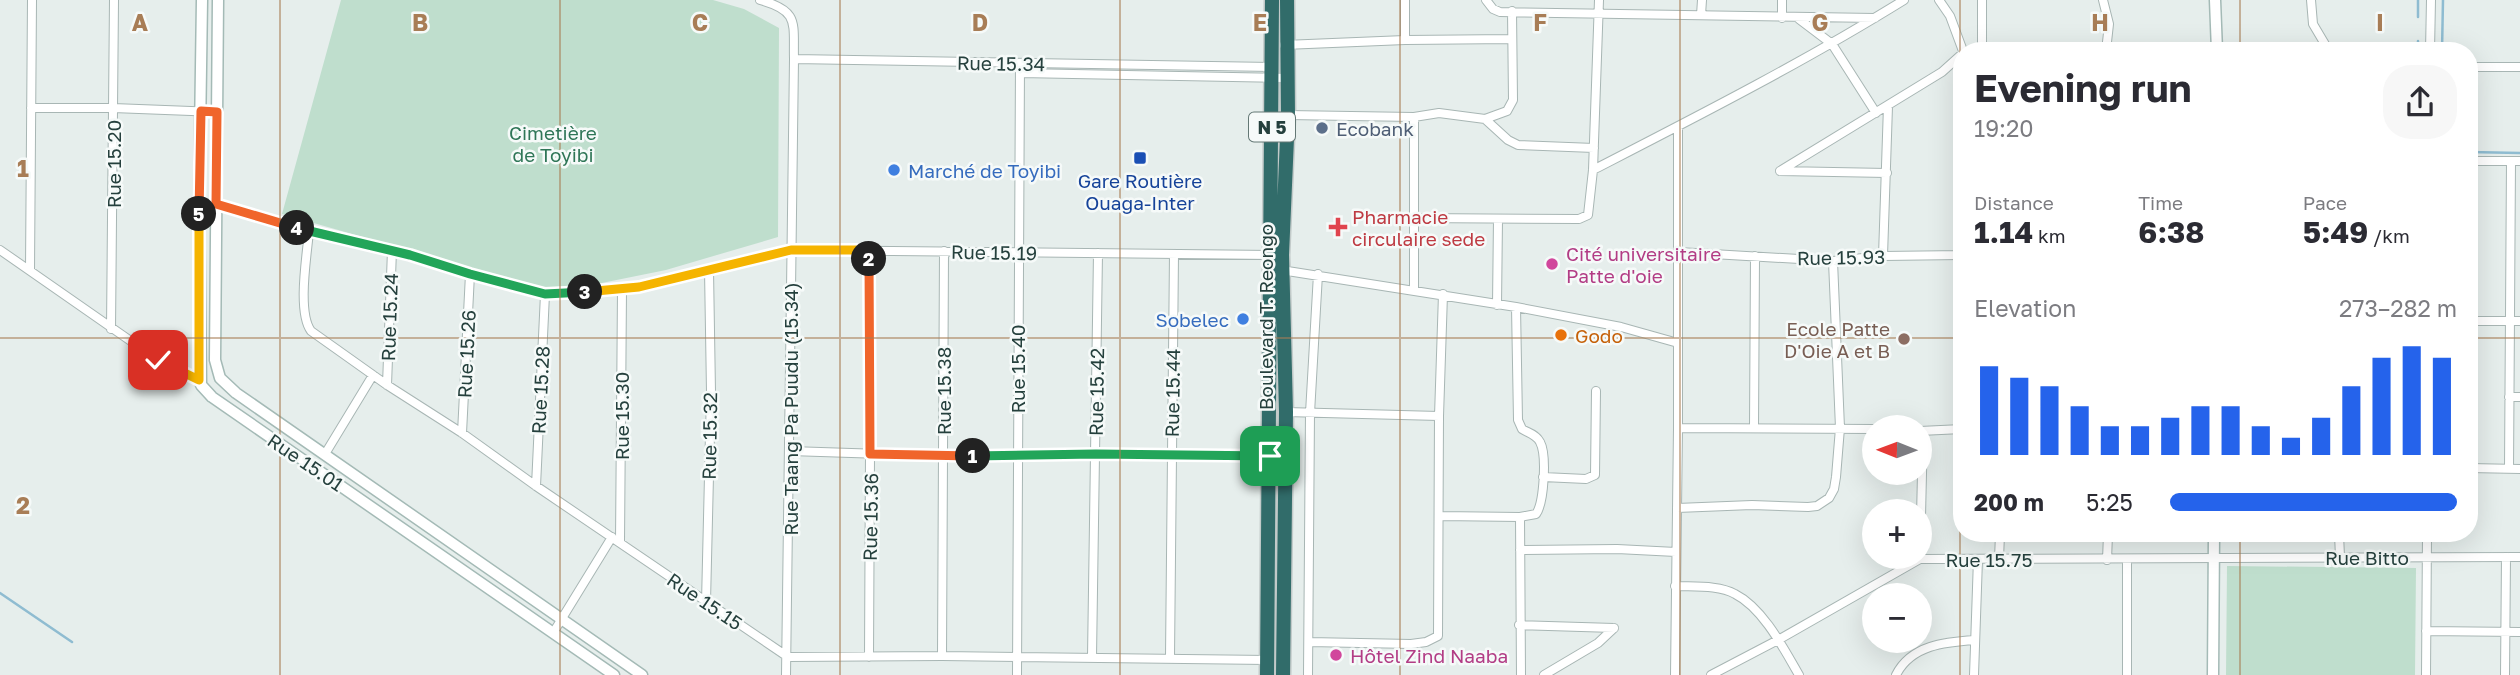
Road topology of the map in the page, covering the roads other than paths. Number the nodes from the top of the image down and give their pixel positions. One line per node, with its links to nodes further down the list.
1 (32, 0): 44 (street)
2 (114, 0): 45 (street, Rue 15.20)
3 (202, 0): 46 (main road)
4 (218, 0): 47 (main road)
5 (760, 0): 36 (street)
6 (1272, 0): 35 (highway, N 5)
7 (1287, 0): 35 (highway, N 5)
8 (1405, 0): 26 (street)
9 (1486, 0): 20 (street)
10 (1599, 0): 21 (street)
11 (1702, 0): 22 (street)
12 (1782, 0): 23 (street)
13 (1904, 0): 25 (street)
14 (1939, 0): 28 (street)
15 (1982, 0): 29 (street)
16 (2103, 0): 30 (street)
17 (2215, 0): 31 (main road)
18 (2311, 0): 32 (street)
19 (2431, 0): 33 (street)
20 (1512, 11): 21 (street); 27 (street)
21 (1599, 13): 22 (street); 53 (street)
22 (1702, 15): 23 (street)
23 (1782, 18): 24 (street)
24 (1798, 18): 25 (street); 34 (street)
25 (1875, 18): 34 (street)
26 (1405, 40): 27 (street); 35 (street)
27 (1512, 40): 51 (street)
28 (1959, 42)
29 (1982, 42)
30 (2107, 42)
31 (2217, 42)
32 (2324, 42)
33 (2430, 42)
34 (1832, 44): 48 (street); 52 (street)
35 (1280, 45): 41 (highway, N 5)
36 (794, 59): 38 (street, Rue 15.34); 65 (street, Rue Taang Pa Puudu (15.34))
37 (1953, 61): 43 (street)
38 (1020, 63): 41 (street, Rue 15.34); 42 (street, Rue 15.40)
39 (2478, 67): 40 (street)
40 (2520, 67)
41 (1280, 72): 42 (street); 49 (highway, Boulevard T. Reongo / N 5); 76 (highway, N 5)
42 (1020, 73): 68 (street, Rue 15.40)
43 (1888, 106): 48 (street); 57 (street)
44 (31, 108): 45 (street); 77 (street)
45 (113, 108): 46 (street); 90 (street, Rue 15.20)
46 (201, 111): 47 (street); 93 (main road)
47 (217, 112): 58 (main road)
48 (1876, 113): 57 (street)
49 (1288, 115): 50 (street); 76 (highway, Boulevard T. Reongo / N 5)
50 (1414, 117): 51 (street); 59 (street)
51 (1485, 119): 53 (street)
52 (1678, 127): 56 (street); 69 (street)
53 (1594, 148): 56 (street)
54 (2478, 161): 55 (street)
55 (2516, 161): 62 (street)
56 (1593, 170): 60 (street)
57 (1887, 173): 74 (street)
58 (216, 204): 61 (street, Rue 15.19); 109 (main road, Rue 15.01)
59 (1414, 218): 60 (street); 81 (street)
60 (1498, 219): 85 (street)
61 (309, 231): 64 (street, Rue 15.19); 92 (street, Rue 15.15)
62 (2515, 245): 88 (street)
63 (0, 250): 77 (street, Rue 15.01)
64 (392, 250): 79 (street, Rue 15.19); 94 (street, Rue 15.24)
65 (791, 250): 66 (street, Rue 15.19); 78 (street, Rue 15.19); 108 (street, Rue Taang Pa Puudu (15.34))
66 (869, 250): 67 (street, Rue 15.19); 110 (street, Rue 15.36)
67 (944, 251): 68 (street, Rue 15.19); 112 (street, Rue 15.38)
68 (1018, 252): 70 (street, Rue 15.19); 113 (street, Rue 15.40)
69 (1679, 252): 73 (street, Rue 15.93); 91 (street)
70 (1098, 253): 71 (street, Rue 15.19); 111 (street, Rue 15.42)
71 (1174, 254): 76 (street, Rue 15.19); 114 (street, Rue 15.44)
72 (1953, 255): 74 (street, Rue 15.93)
73 (1755, 256): 75 (street, Rue 15.93); 101 (street)
74 (1883, 256): 75 (street, Rue 15.93)
75 (1833, 261): 103 (street)
76 (1277, 262): 80 (street, Rue 15.19); 98 (highway, Boulevard T. Reongo / N 5); 115 (highway, N 5)
77 (30, 270): 90 (street, Rue 15.01)
78 (709, 270): 82 (street, Rue 15.19); 144 (street, Rue 15.32)
79 (470, 274): 83 (street, Rue 15.19); 107 (street, Rue 15.26)
80 (1318, 274): 81 (street, Rue 15.19); 99 (street)
81 (1413, 289): 84 (street, Rue 15.19)
82 (622, 290): 83 (street, Rue 15.19); 124 (street, Rue 15.30)
83 (545, 294): 120 (street, Rue 15.28)
84 (1443, 294): 85 (street, Rue 15.19); 100 (street)
85 (1497, 305): 86 (street, Rue 15.19)
86 (1516, 307): 91 (street, Rue 15.19); 119 (street)
87 (2478, 321): 88 (street)
88 (2510, 321): 89 (street); 96 (street)
89 (2520, 321)
90 (111, 329): 93 (street, Rue 15.01)
91 (1678, 343): 102 (street)
92 (373, 375): 94 (street, Rue 15.15); 109 (street, Rue 15.24)
93 (199, 380): 150 (main road, Rue 15.01)
94 (387, 385): 107 (street, Rue 15.15)
95 (1596, 391): 119 (street)
96 (2509, 397): 97 (street); 117 (street)
97 (2520, 397)
98 (1286, 412): 99 (street); 166 (highway, Boulevard T. Reongo / N 5)
99 (1310, 413): 100 (street); 153 (street)
100 (1439, 416): 122 (street)
101 (1754, 427): 102 (street); 103 (street)
102 (1678, 428): 121 (street)
103 (1840, 428): 104 (street); 121 (street)
104 (1862, 429)
105 (1953, 429): 106 (street)
106 (1932, 430)
107 (462, 433): 120 (street, Rue 15.15)
108 (790, 451): 110 (street); 155 (street, Rue Taang Pa Puudu (15.34))
109 (325, 454): 145 (main road, Rue 15.01)
110 (870, 454): 112 (street); 156 (street, Rue 15.36)
111 (1096, 454): 113 (street); 114 (street); 157 (street, Rue 15.42)
112 (943, 456): 113 (street); 154 (street, Rue 15.38)
113 (1017, 456): 159 (street, Rue 15.40)
114 (1171, 456): 115 (street); 158 (street, Rue 15.44)
115 (1270, 456): 160 (highway, N 5)
116 (2478, 468): 117 (street)
117 (2509, 468): 118 (street)
118 (2520, 469)
119 (1543, 477): 123 (street)
120 (536, 486): 124 (street, Rue 15.15)
121 (1677, 508): 131 (street)
122 (1440, 516): 123 (street); 153 (street)
123 (1520, 517): 130 (street)
124 (616, 540): 144 (street, Rue 15.15); 145 (street)
125 (2000, 542): 139 (street)
126 (2108, 542): 140 (street)
127 (2214, 542): 136 (main road)
128 (2339, 542): 132 (street)
129 (2427, 542): 133 (street)
130 (1520, 550): 131 (street); 146 (street)
131 (1676, 552): 143 (street)
132 (2340, 557): 133 (street, Rue Bitto); 136 (street, Rue Bitto)
133 (2427, 557): 134 (street, Rue Bitto); 147 (street)
134 (2506, 557): 135 (street, Rue Bitto); 148 (street)
135 (2520, 557)
136 (2214, 558): 141 (street, Rue 15.75); 176 (main road)
137 (1932, 559): 138 (street, Rue 15.75)
138 (1978, 559): 139 (street, Rue 15.75); 152 (street)
139 (1999, 559): 140 (street, Rue 15.75)
140 (2107, 560): 141 (street, Rue 15.75)
141 (2127, 560): 175 (street)
142 (1902, 569): 151 (street, Rue 15.75)
143 (1675, 586): 151 (street); 170 (street)
144 (706, 602): 155 (street, Rue 15.15)
145 (562, 620): 150 (street); 162 (main road, Rue 15.01)
146 (1519, 625): 168 (street); 169 (street)
147 (2426, 631): 148 (street); 177 (street)
148 (2506, 632): 149 (street); 178 (street)
149 (2520, 632)
150 (553, 633): 161 (main road, Rue 15.01)
151 (1778, 640): 171 (street, Rue 15.75); 172 (street)
152 (1975, 640): 173 (street); 174 (street)
153 (1309, 642): 167 (street)
154 (942, 656): 156 (street); 159 (street)
155 (788, 657): 156 (street); 163 (street, Rue Taang Pa Puudu (15.34))
156 (869, 657)
157 (1092, 657): 158 (street); 159 (street)
158 (1170, 657): 160 (street)
159 (1016, 658): 164 (street, Rue 15.40)
160 (1268, 660): 165 (highway, N 5)
161 (614, 675)
162 (642, 675)
163 (786, 675)
164 (1017, 675)
165 (1267, 675)
166 (1283, 675)
167 (1308, 675)
168 (1521, 675)
169 (1544, 675)
170 (1675, 675)
171 (1711, 675)
172 (1799, 675)
173 (1896, 675)
174 (1974, 675)
175 (2127, 675)
176 (2213, 675)
177 (2426, 675)
178 (2505, 675)

